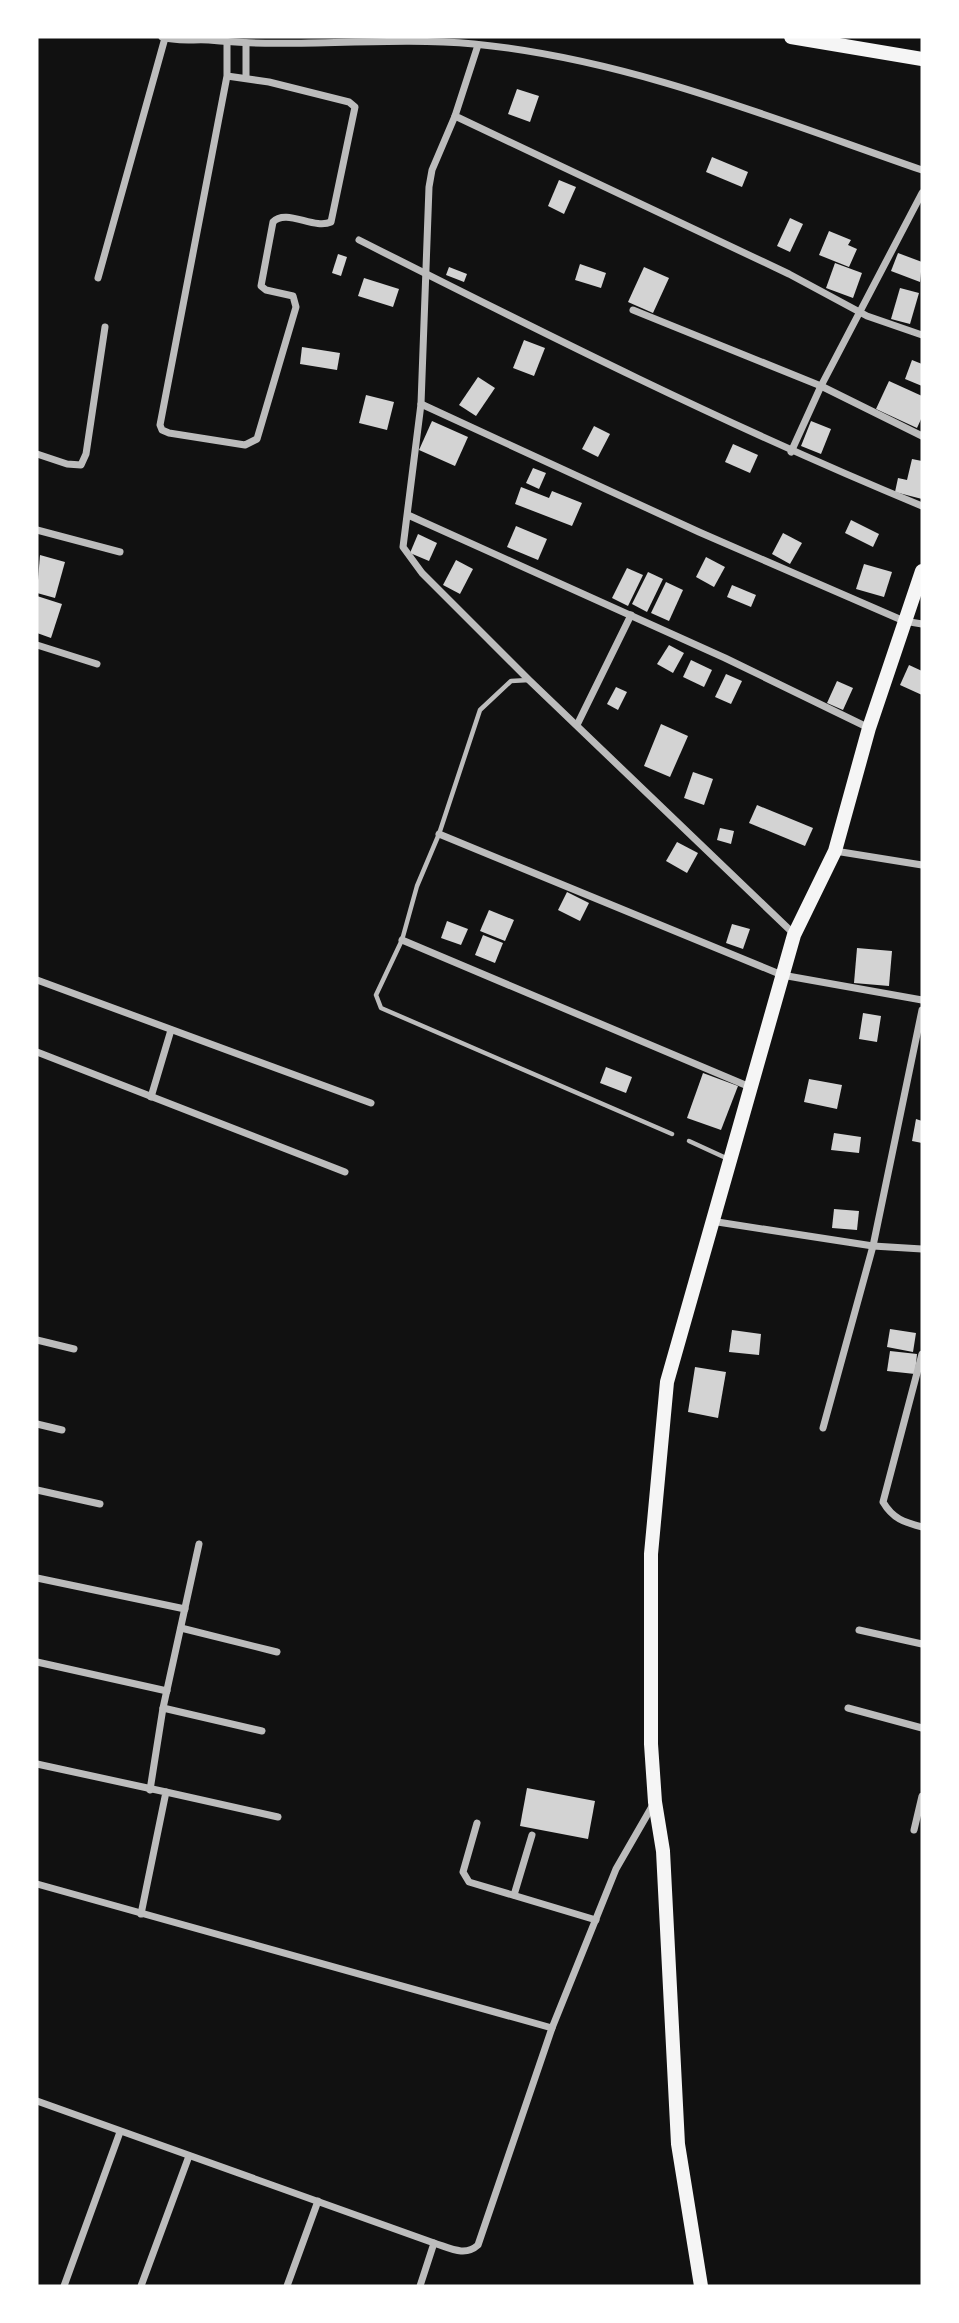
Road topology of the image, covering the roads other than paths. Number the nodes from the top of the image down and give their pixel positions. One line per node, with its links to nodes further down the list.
1 (791, 37): 6 (main road)
2 (163, 38): 3 (street); 14 (street)
3 (228, 42): 4 (street); 7 (street)
4 (246, 43): 5 (street); 8 (street)
5 (478, 44): 9 (street); 10 (street)
6 (922, 59)
7 (227, 76): 8 (street); 8 (street)
8 (246, 78)
9 (455, 116): 13 (street); 16 (street)
10 (922, 170)
11 (922, 193): 16 (street)
12 (359, 240): 13 (street)
13 (425, 274): 20 (street); 22 (street)
14 (98, 278)
15 (633, 310): 19 (street)
16 (862, 312): 18 (street); 19 (street)
17 (105, 327): 23 (street)
18 (922, 335)
19 (821, 386): 21 (street); 22 (street)
20 (421, 404): 25 (street); 30 (street)
21 (922, 436)
22 (791, 452): 24 (street)
23 (37, 454)
24 (922, 506)
25 (408, 515): 29 (street); 34 (street)
26 (37, 530): 27 (street)
27 (120, 552)
28 (922, 571): 30 (main road)
29 (631, 615): 35 (street); 36 (street)
30 (904, 621): 31 (street); 36 (main road)
31 (922, 624)
32 (37, 645): 33 (street)
33 (97, 664)
34 (529, 680): 35 (street); 37 (lane)
35 (577, 725): 40 (street)
36 (869, 728): 38 (main road)
37 (439, 834): 41 (lane); 42 (street)
38 (835, 851): 39 (street); 40 (main road)
39 (922, 864)
40 (794, 935): 42 (main road)
41 (402, 940): 48 (street); 51 (lane)
42 (782, 975): 44 (street); 48 (main road)
43 (37, 980): 46 (street)
44 (922, 1000)
45 (922, 1010): 56 (street)
46 (171, 1030): 49 (street); 50 (street)
47 (37, 1052): 49 (street)
48 (750, 1087): 53 (main road)
49 (151, 1097): 54 (street)
50 (371, 1103)
51 (672, 1134)
52 (689, 1141): 53 (lane)
53 (729, 1159): 55 (main road)
54 (345, 1172)
55 (710, 1221): 56 (street); 84 (main road)
56 (873, 1246): 57 (street); 62 (street)
57 (922, 1250)
58 (37, 1340): 59 (street)
59 (74, 1349)
60 (922, 1354): 66 (street)
61 (37, 1424): 63 (street)
62 (823, 1428)
63 (62, 1430)
64 (37, 1490): 65 (street)
65 (100, 1504)
66 (922, 1527)
67 (199, 1544): 69 (street)
68 (37, 1578): 69 (street)
69 (185, 1609): 70 (street)
70 (181, 1628): 73 (street); 75 (street)
71 (859, 1630): 72 (street)
72 (922, 1644)
73 (277, 1652)
74 (37, 1662): 75 (street)
75 (167, 1691): 77 (street)
76 (848, 1707): 78 (street)
77 (163, 1708): 79 (street); 81 (street)
78 (922, 1728)
79 (262, 1731)
80 (37, 1764): 81 (street)
81 (150, 1790): 82 (street)
82 (166, 1792): 85 (street); 91 (street)
83 (922, 1796): 87 (street)
84 (654, 1802): 92 (street); 104 (main road)
85 (278, 1818)
86 (477, 1823): 90 (street)
87 (914, 1830)
88 (532, 1835): 90 (street)
89 (37, 1884): 91 (street)
90 (514, 1895): 92 (street)
91 (141, 1914): 93 (street)
92 (596, 1920): 93 (street)
93 (552, 2028): 99 (street)
94 (39, 2101): 95 (street); 96 (street)
95 (37, 2113)
96 (120, 2132): 97 (street); 100 (street)
97 (189, 2156): 98 (street); 101 (street)
98 (318, 2202): 99 (street); 102 (street)
99 (434, 2244): 103 (street)
100 (64, 2286)
101 (141, 2286)
102 (288, 2286)
103 (420, 2286)
104 (701, 2286)

